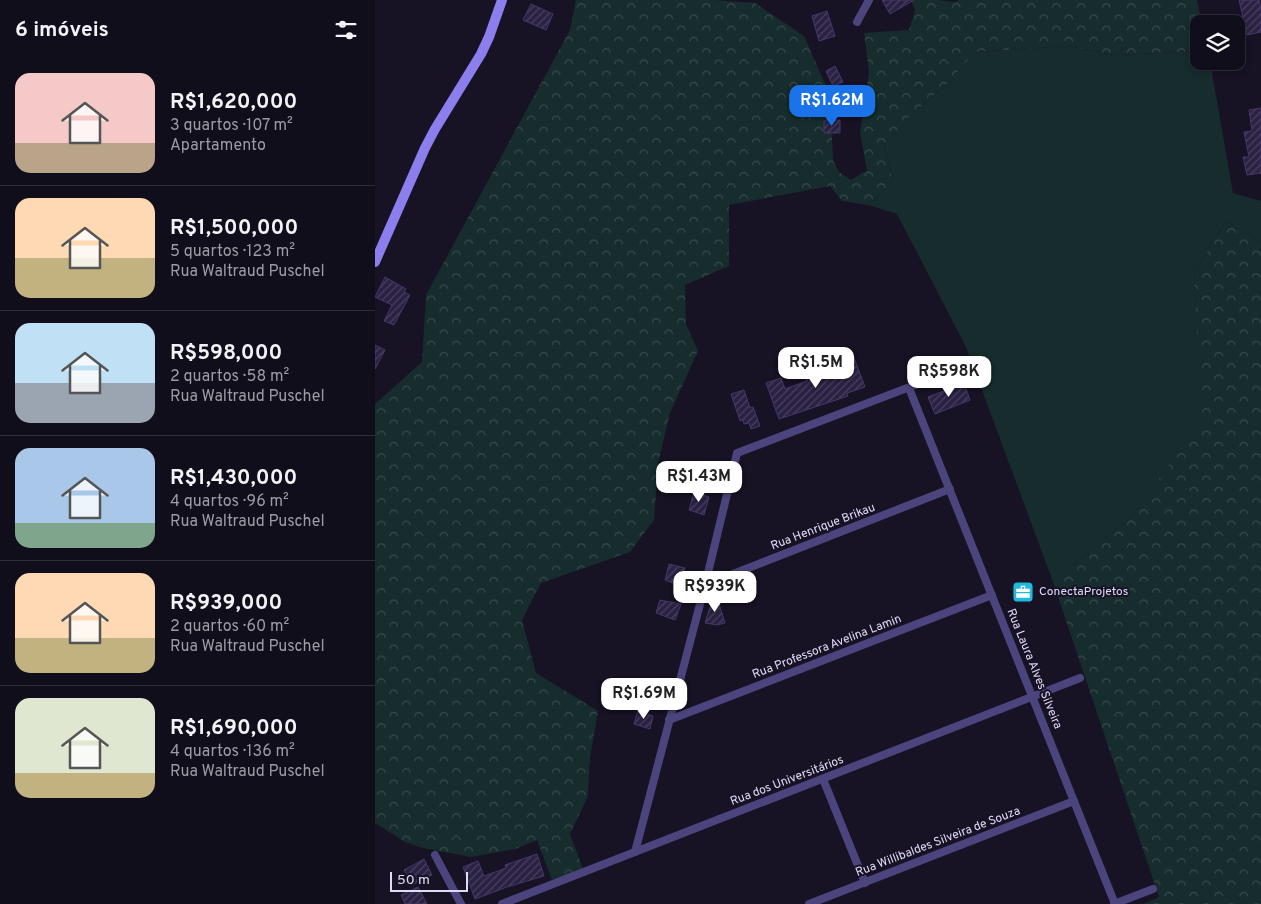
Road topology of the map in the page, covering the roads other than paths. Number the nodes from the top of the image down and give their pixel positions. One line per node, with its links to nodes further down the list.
1 (502, 0): 4 (street)
2 (869, 0): 3 (street)
3 (857, 22)
4 (375, 262)
5 (962, 367): 6 (street)
6 (909, 388): 7 (street, Rua Laura Alves Silveira); 8 (street)
7 (950, 489): 8 (street, Rua Henrique Brikau); 9 (street, Rua Laura Alves Silveira)
8 (705, 585): 12 (street)
9 (992, 595): 11 (street, Rua Laura Alves Silveira); 12 (street, Rua Professora Avelina Lamin)
10 (1080, 678): 11 (street, Rua dos Universitários)
11 (1033, 697): 13 (street, Rua dos Universitários); 14 (street, Rua Laura Alves Silveira)
12 (669, 720): 15 (street)
13 (823, 779): 15 (street, Rua dos Universitários); 17 (street)
14 (1074, 801): 17 (street, Rua Willibaldes Silveira de Souza); 22 (street, Rua Laura Alves Silveira)
15 (635, 852): 20 (street, Rua dos Universitários)
16 (435, 855): 19 (street)
17 (865, 882): 21 (street, Rua Willibaldes Silveira de Souza)
18 (1153, 889): 22 (street)
19 (461, 904)
20 (502, 904)
21 (809, 904)
22 (1115, 904)

